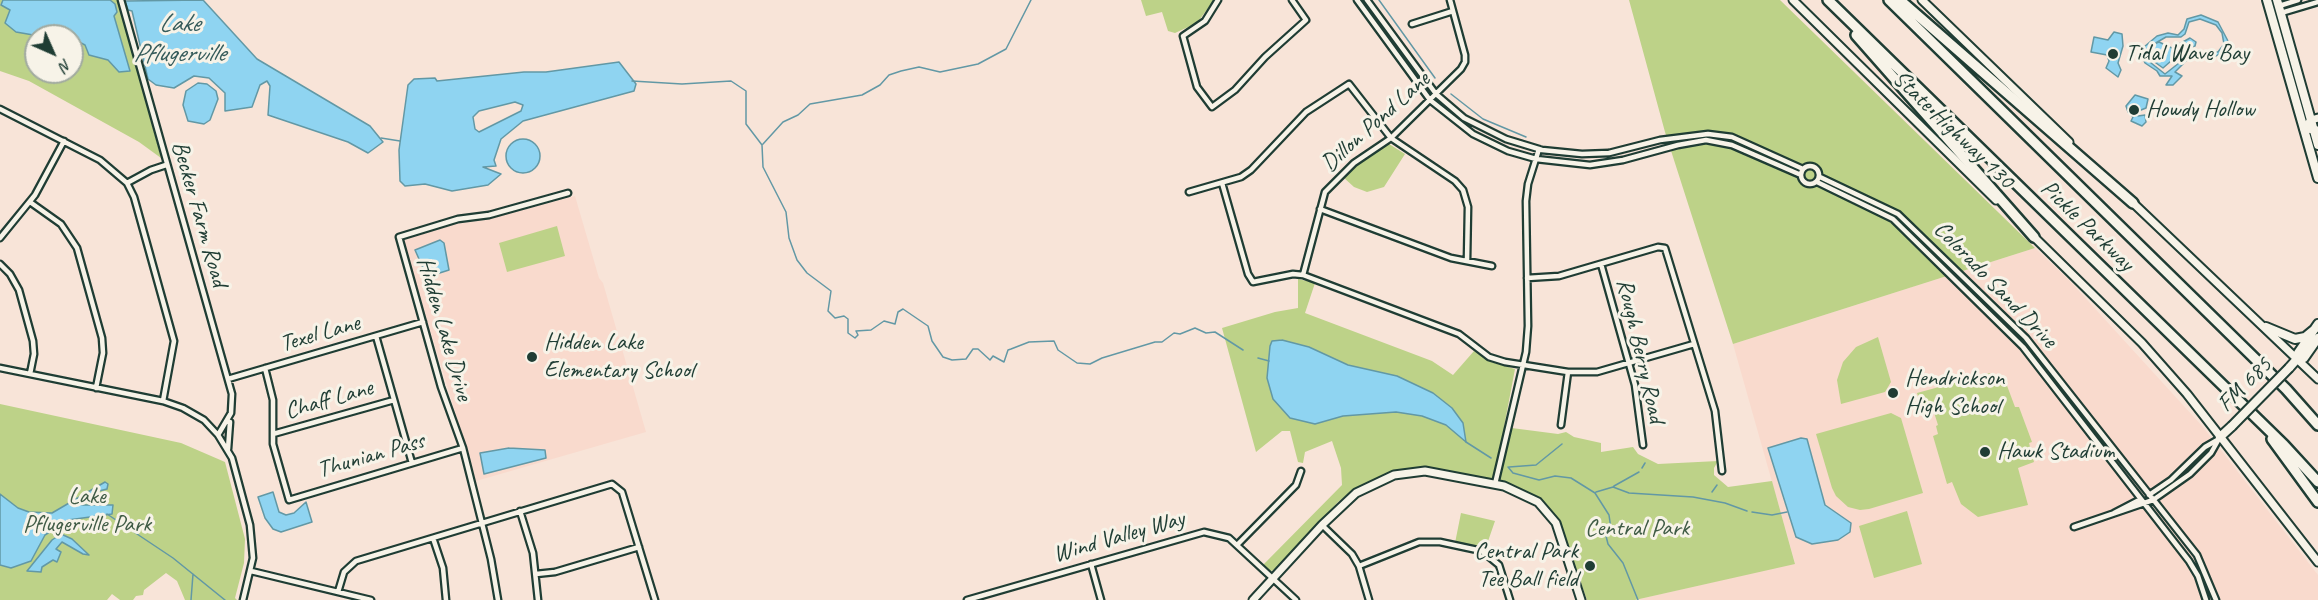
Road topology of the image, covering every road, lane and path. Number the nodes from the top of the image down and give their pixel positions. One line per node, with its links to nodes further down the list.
1 (121, 0): 32 (street, Becker Farm Road)
2 (1218, 0): 3 (street)
3 (1292, 0)
4 (1357, 0): 21 (street)
5 (1367, 0): 20 (street)
6 (1450, 0): 18 (street, Dillon Pond Lane)
7 (1793, 0): 44 (main road, State Highway 130)
8 (1826, 0): 44 (highway); 75 (highway, Pickle Parkway)
9 (1889, 0): 70 (highway, Pickle Parkway)
10 (1900, 0): 42 (highway)
11 (1922, 0): 42 (main road)
12 (2267, 0): 24 (main road)
13 (2298, 0): 16 (street)
14 (2303, 0): 17 (street)
15 (2318, 2): 17 (street)
16 (2279, 6): 17 (street); 23 (main road)
17 (2304, 6)
18 (1453, 11): 19 (street); 20 (street, Dillon Pond Lane)
19 (1412, 24)
20 (1436, 94): 21 (street, Dillon Pond Lane); 30 (street)
21 (1430, 100): 26 (street, Dillon Pond Lane); 31 (street)
22 (1, 112): 28 (street)
23 (2315, 119): 24 (main road); 25 (main road)
24 (2304, 129): 25 (main road); 35 (main road)
25 (2316, 130): 29 (main road)
26 (1391, 138): 38 (street); 43 (street, Dillon Pond Lane); 46 (street)
27 (1722, 139): 30 (street); 31 (street); 33 (street); 34 (street)
28 (64, 141): 37 (street); 41 (street)
29 (2318, 145)
30 (1539, 149): 31 (street)
31 (1536, 159): 51 (street)
32 (166, 165): 37 (street); 67 (street, Becker Farm Road)
33 (1803, 169): 34 (street); 36 (street)
34 (1801, 176): 36 (street)
35 (2318, 178)
36 (1818, 180): 56 (street, Colorado Sand Drive); 58 (street, Colorado Sand Drive)
37 (128, 183): 72 (street)
38 (1222, 183): 39 (street); 50 (street)
39 (1189, 192)
40 (568, 193): 52 (street, Hidden Lake Drive)
41 (30, 202): 45 (street); 69 (street)
42 (2133, 203): 54 (main road)
43 (1320, 209): 46 (street); 50 (street, Dillon Pond Lane)
44 (2034, 237): 80 (main road, State Highway 130)
45 (0, 238)
46 (1467, 261): 49 (street)
47 (0, 264): 66 (street)
48 (1601, 264): 51 (street); 59 (street); 61 (street, Rough Berry Road)
49 (1492, 266)
50 (1303, 275): 62 (street)
51 (1527, 278): 62 (street)
52 (423, 322): 55 (street, Texel Lane); 82 (street, Hidden Lake Drive)
53 (2317, 326): 54 (main road); 60 (main road, FM 685 / FM 685)
54 (2266, 327): 60 (main road)
55 (376, 336): 64 (street, Texel Lane); 71 (street)
56 (2026, 338): 58 (street); 89 (street, Colorado Sand Drive)
57 (2318, 338): 60 (main road, FM 685)
58 (2014, 339): 90 (street, Colorado Sand Drive)
59 (1694, 344): 61 (street); 86 (street)
60 (2298, 359): 68 (main road); 80 (main road, FM 685 / FM 685, bridge)
61 (1629, 363): 65 (street); 81 (street, Rough Berry Road)
62 (1524, 365): 65 (street); 88 (street)
63 (0, 368): 66 (street)
64 (265, 368): 67 (street, Texel Lane); 78 (street)
65 (1568, 372): 76 (street)
66 (30, 374): 69 (street)
67 (228, 379): 73 (street, Becker Farm Road)
68 (2318, 379)
69 (96, 388): 72 (street)
70 (2286, 389): 74 (highway); 77 (highway, Pickle Parkway)
71 (394, 400): 78 (street, Chaff Lane); 84 (street)
72 (163, 401): 79 (street)
73 (231, 413): 79 (street); 83 (street, Becker Farm Road)
74 (2318, 416)
75 (2260, 423): 87 (highway, Pickle Parkway); 92 (highway)
76 (1561, 425)
77 (2318, 425)
78 (273, 434): 84 (street, Thunian Pass)
79 (218, 435): 83 (street)
80 (2220, 437): 89 (street); 91 (street); 100 (main road, State Highway 130 / FM 685)
81 (1643, 445)
82 (463, 448): 84 (street, Thunian Pass); 94 (street, Hidden Lake Drive)
83 (228, 451): 103 (street)
84 (412, 464)
85 (1300, 471): 98 (street)
86 (1722, 471)
87 (2318, 482)
88 (1496, 484): 95 (main road); 119 (main road)
89 (2149, 495): 90 (street); 91 (street, Colorado Sand Drive)
90 (2142, 501): 91 (street); 96 (street); 120 (street, Colorado Sand Drive)
91 (2152, 501): 121 (street, Colorado Sand Drive)
92 (2318, 502)
93 (520, 511): 94 (street); 99 (street); 104 (street)
94 (483, 523): 97 (street); 110 (street, Hidden Lake Drive)
95 (1322, 525): 102 (street); 105 (main road)
96 (2074, 527)
97 (433, 538): 106 (street); 109 (street)
98 (1238, 544): 101 (street, Wind Valley Way); 105 (street, Wind Valley Way)
99 (639, 547): 104 (street); 112 (street)
100 (2318, 562)
101 (1091, 564): 113 (street, Wind Valley Way); 114 (street)
102 (1359, 566): 117 (street); 118 (street)
103 (251, 571): 106 (street); 107 (street)
104 (536, 574): 111 (street)
105 (1273, 578): 115 (main road); 116 (street, Wind Valley Way)
106 (338, 592): 108 (street)
107 (243, 600)
108 (371, 600)
109 (446, 600)
110 (498, 600)
111 (538, 600)
112 (655, 600)
113 (967, 600)
114 (1101, 600)
115 (1253, 600)
116 (1296, 600)
117 (1369, 600)
118 (1510, 600)
119 (1581, 600)
120 (2206, 600)
121 (2216, 600)

